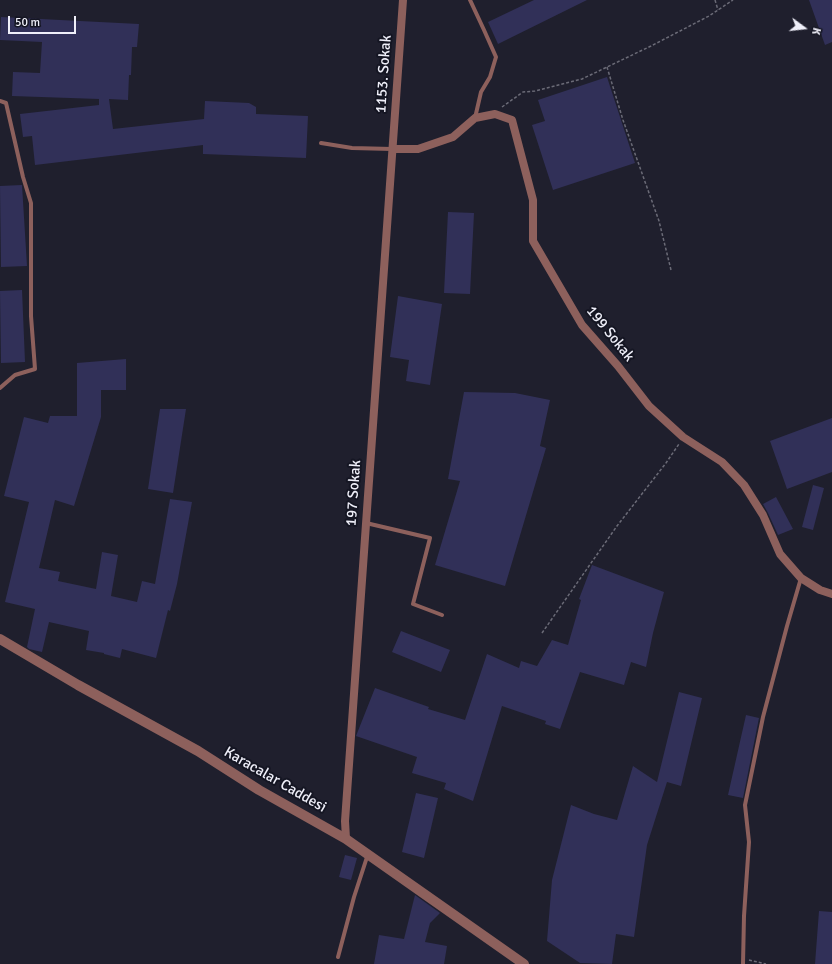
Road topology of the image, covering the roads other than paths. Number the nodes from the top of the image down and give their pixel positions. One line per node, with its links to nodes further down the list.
1 (403, 0): 6 (street, 1153. Sokak)
2 (470, 0): 4 (lane)
3 (0, 101): 7 (lane)
4 (475, 118): 6 (street); 9 (street, 199 Sokak)
5 (321, 143): 6 (lane)
6 (393, 149): 8 (street, 197 Sokak)
7 (0, 388)
8 (366, 522): 11 (lane); 13 (street, 197 Sokak)
9 (801, 578): 10 (street, 199 Sokak); 16 (lane)
10 (832, 594)
11 (442, 614)
12 (0, 639): 13 (street, Karacalar Caddesi)
13 (346, 838): 14 (street, Karacalar Caddesi)
14 (368, 854): 15 (lane); 17 (street, Karacalar Caddesi)
15 (338, 957)
16 (743, 962)
17 (524, 964)

